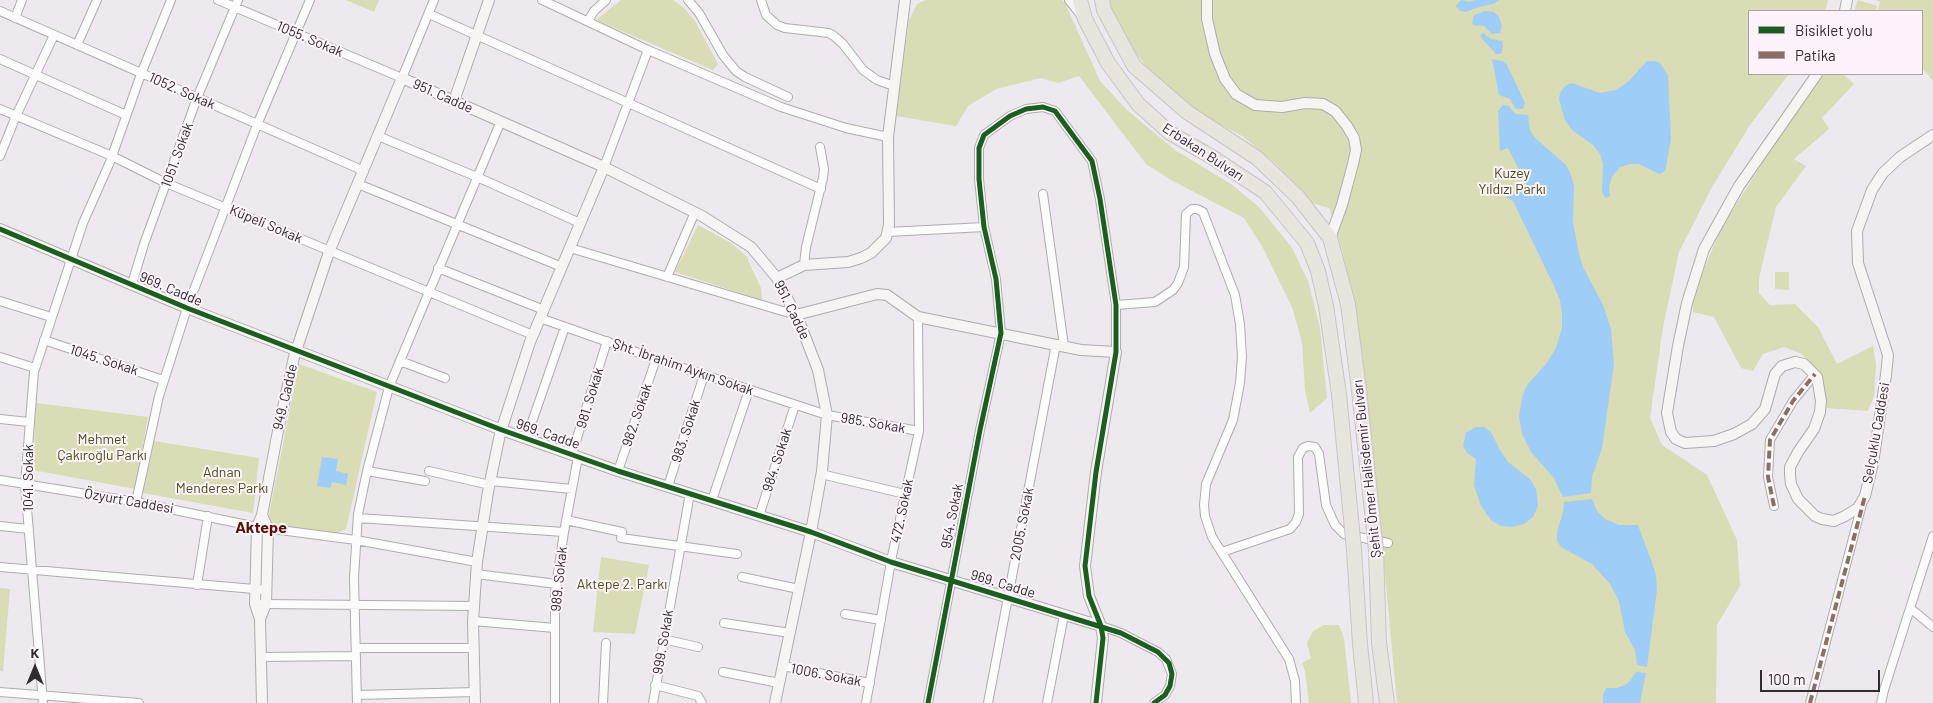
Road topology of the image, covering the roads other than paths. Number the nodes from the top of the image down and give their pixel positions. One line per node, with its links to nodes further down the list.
1 (22, 0): 20 (street)
2 (97, 0): 26 (street)
3 (171, 0): 30 (street, 1041. Sokak)
4 (218, 0): 17 (street, 1055. Sokak)
5 (310, 0): 23 (street)
6 (434, 0): 19 (street)
7 (489, 0): 25 (street)
8 (542, 0): 22 (street)
9 (606, 0): 22 (street)
10 (688, 0): 34 (street)
11 (761, 0): 33 (street)
12 (906, 0): 33 (street)
13 (1070, 0): 21 (street)
14 (1080, 0): 21 (highway, Erbakan Bulvarı)
15 (1102, 0): 63 (highway, Erbakan Bulvarı)
16 (1207, 0): 63 (street)
17 (237, 4): 23 (street, 1055. Sokak); 35 (street, 1051. Sokak)
18 (0, 11): 20 (street, 1052. Sokak)
19 (429, 14): 25 (street); 32 (street)
20 (15, 18): 24 (street, 1052. Sokak)
21 (1085, 19): 64 (highway, Erbakan Bulvarı)
22 (588, 21): 27 (street)
23 (297, 33): 32 (street, 1055. Sokak); 42 (street)
24 (54, 35): 26 (street, 1052. Sokak); 29 (street)
25 (476, 35): 36 (street); 37 (street)
26 (77, 45): 30 (street, 1052. Sokak)
27 (648, 50): 37 (street); 45 (street)
28 (0, 59): 29 (street)
29 (35, 74): 39 (street); 40 (street)
30 (141, 74): 35 (street, 1052. Sokak); 39 (street, 1041. Sokak)
31 (1816, 75): 94 (street)
32 (402, 78): 36 (street, 951. Cadde); 44 (street, 949. Cadde)
33 (894, 86): 45 (street)
34 (788, 97)
35 (197, 98): 42 (street, 1052. Sokak); 52 (street, 1051. Sokak)
36 (454, 101): 41 (street, 951. Cadde)
37 (629, 102): 49 (street); 54 (street)
38 (0, 109): 40 (street, Küpeli Sokak)
39 (126, 115): 48 (street, 1041. Sokak)
40 (16, 116): 47 (street); 48 (street, Küpeli Sokak)
41 (500, 121): 49 (street, 951. Cadde); 51 (street)
42 (257, 125): 50 (street, 1052. Sokak); 56 (street)
43 (1933, 135): 120 (street, Selçuklu Caddesi)
44 (378, 136): 50 (street, 949. Cadde); 51 (street)
45 (888, 137): 62 (street)
46 (820, 147): 54 (street)
47 (0, 156)
48 (112, 156): 52 (street, Küpeli Sokak); 67 (street, 1041. Sokak)
49 (604, 167): 57 (street, 951. Cadde); 58 (street)
50 (364, 171): 53 (street, 949. Cadde)
51 (477, 177): 58 (street); 59 (street)
52 (166, 184): 56 (street, Küpeli Sokak); 73 (street, 1051. Sokak)
53 (358, 184): 59 (street); 66 (street, 949. Cadde)
54 (821, 189): 68 (street)
55 (1043, 194): 87 (street, 2005. Sokak)
56 (225, 207): 66 (street, Küpeli Sokak); 77 (street)
57 (695, 212): 71 (street); 72 (street, 951. Cadde)
58 (580, 223): 65 (street)
59 (457, 224): 69 (street); 70 (street)
60 (984, 227): 62 (street); 76 (street, 954. Sokak); 83 (street, 954. Sokak)
61 (0, 229): 67 (street, 969. Cadde)
62 (888, 232): 68 (street)
63 (1330, 238): 198 (highway, Şehit Ömer Halisdemir Bulvarı, bridge)
64 (1307, 243): 197 (highway, Şehit Ömer Halisdemir Bulvarı, bridge)
65 (570, 248): 69 (street); 71 (street)
66 (329, 252): 74 (street, Küpeli Sokak); 88 (street, 949. Cadde)
67 (72, 258): 73 (street, 969. Cadde); 81 (street, 1041. Sokak)
68 (804, 265): 72 (street)
69 (562, 267): 78 (street)
70 (438, 268): 74 (street); 78 (street, Şht. İbrahim Aykın Sokak)
71 (666, 277): 79 (street)
72 (777, 278): 79 (street, 951. Cadde)
73 (132, 284): 77 (street, 969. Cadde)
74 (428, 293): 84 (street, Küpeli Sokak); 92 (street)
75 (0, 301): 81 (street)
76 (1116, 305): 89 (street, 954. Sokak); 140 (street)
77 (187, 308): 88 (street, 969. Cadde); 97 (street)
78 (542, 314): 82 (street, Şht. İbrahim Aykın Sokak); 84 (street)
79 (796, 315): 80 (street); 101 (street, 951. Cadde)
80 (918, 317): 83 (street); 105 (street, 472. Sokak)
81 (50, 318): 85 (street, 1041. Sokak)
82 (565, 327): 86 (street, Şht. İbrahim Aykın Sokak); 106 (street)
83 (1001, 333): 87 (street); 148 (street, 954. Sokak)
84 (533, 335): 104 (street)
85 (44, 340): 93 (street, 1041. Sokak); 97 (street, 1045. Sokak)
86 (607, 341): 91 (street, Şht. İbrahim Aykın Sokak); 107 (street, 981. Sokak)
87 (1060, 345): 89 (street); 153 (street, 2005. Sokak)
88 (296, 352): 98 (street, 969. Cadde); 124 (street, 949. Cadde)
89 (1116, 352): 163 (street)
90 (0, 357): 93 (street)
91 (656, 359): 95 (street, Şht. İbrahim Aykın Sokak); 110 (street, 982. Sokak)
92 (400, 360): 96 (street); 98 (street)
93 (35, 368): 103 (street, 1041. Sokak)
94 (1815, 374): 120 (street, Selçuklu Caddesi); 123 (street)
95 (704, 375): 99 (street, Şht. İbrahim Aykın Sokak); 116 (street, 983. Sokak)
96 (445, 378)
97 (164, 380): 122 (street)
98 (389, 387): 104 (street, 969. Cadde); 108 (street)
99 (749, 390): 100 (street, Şht. İbrahim Aykın Sokak); 121 (street)
100 (795, 404): 101 (street, Şht. İbrahim Aykın Sokak); 126 (street, 984. Sokak)
101 (827, 415): 105 (street, 985. Sokak); 111 (street, 951. Cadde)
102 (0, 419): 103 (street)
103 (29, 422): 115 (street, 1041. Sokak)
104 (502, 430): 106 (street, 969. Cadde); 114 (street)
105 (919, 431): 119 (street, 472. Sokak)
106 (526, 439): 107 (street, 969. Cadde)
107 (575, 455): 110 (street, 969. Cadde); 117 (street, 989. Sokak)
108 (367, 471): 113 (street); 127 (street)
109 (429, 471): 114 (street)
110 (618, 471): 116 (street, 969. Cadde)
111 (821, 474): 119 (street); 135 (street, 951. Cadde)
112 (0, 480): 115 (street, Özyurt Caddesi)
113 (425, 481)
114 (490, 483): 117 (street); 130 (street)
115 (25, 484): 122 (street, Özyurt Caddesi); 131 (street, 1041. Sokak)
116 (668, 486): 118 (street, 969. Cadde)
117 (572, 489): 128 (street, 989. Sokak)
118 (690, 494): 121 (street, 969. Cadde); 139 (street, 999. Sokak)
119 (905, 494): 143 (street, 472. Sokak)
120 (1865, 496): 199 (street)
121 (712, 500): 126 (street, 969. Cadde)
122 (136, 502): 125 (street, Özyurt Caddesi)
123 (1774, 506)
124 (262, 515): 132 (street, 949. Cadde); 133 (street)
125 (208, 516): 132 (street, Özyurt Caddesi); 150 (street)
126 (759, 516): 135 (street, 969. Cadde)
127 (358, 518): 130 (street); 137 (street)
128 (566, 520): 134 (street, 989. Sokak); 139 (street)
129 (0, 526): 131 (street)
130 (482, 528): 134 (street); 142 (street)
131 (29, 529): 145 (street, 1041. Sokak)
132 (257, 529): 133 (street, Özyurt Caddesi); 152 (street)
133 (268, 531): 137 (street, Özyurt Caddesi); 152 (street)
134 (564, 532): 149 (street, 989. Sokak)
135 (811, 532): 143 (street, 969. Cadde); 151 (street, 951. Cadde)
136 (1933, 536): 157 (street)
137 (356, 542): 142 (street, Özyurt Caddesi); 155 (street)
138 (1388, 543): 140 (street)
139 (680, 546): 141 (street); 167 (street, 999. Sokak)
140 (1222, 552): 196 (street)
141 (737, 554)
142 (477, 562): 146 (street)
143 (891, 562): 148 (street, 969. Cadde); 160 (street, 472. Sokak)
144 (0, 567): 145 (street)
145 (32, 570): 150 (street); 180 (street, 1041. Sokak)
146 (476, 574): 149 (street); 156 (street)
147 (742, 577): 151 (street)
148 (951, 580): 153 (street, 969. Cadde); 191 (street, 954. Sokak)
149 (556, 584): 165 (street, 989. Sokak)
150 (197, 585): 152 (street)
151 (799, 588): 166 (street, 951. Cadde)
152 (261, 590): 154 (street)
153 (1008, 597): 159 (street, 969. Cadde); 192 (street, 2005. Sokak)
154 (260, 606): 155 (street); 172 (street)
155 (354, 606): 156 (street); 171 (street)
156 (474, 606): 161 (street)
157 (1910, 608): 164 (street); 200 (street)
158 (845, 614): 160 (street)
159 (1064, 615): 163 (street, 969. Cadde); 193 (street)
160 (880, 620): 176 (street, 472. Sokak)
161 (473, 622): 165 (street); 170 (street)
162 (724, 623): 166 (street)
163 (1101, 626): 194 (street); 195 (street)
164 (1933, 627)
165 (554, 628): 185 (street, 989. Sokak)
166 (790, 633): 173 (street, 951. Cadde)
167 (663, 639): 169 (street); 177 (street, 999. Sokak)
168 (606, 643): 186 (street)
169 (698, 647)
170 (474, 648): 171 (street); 179 (street)
171 (356, 652): 172 (street); 181 (street)
172 (261, 657): 183 (street)
173 (783, 666): 175 (street, 951. Cadde); 176 (street, 1006. Sokak)
174 (723, 672): 175 (street)
175 (779, 683): 189 (street, 951. Cadde)
176 (870, 683): 190 (street, 472. Sokak)
177 (655, 685): 187 (street, 999. Sokak); 188 (street)
178 (0, 692): 180 (street)
179 (475, 692): 181 (street); 184 (street)
180 (43, 699): 182 (street)
181 (357, 699)
182 (139, 703)
183 (262, 703)
184 (475, 703)
185 (555, 703)
186 (603, 703)
187 (653, 703)
188 (702, 703)
189 (775, 703)
190 (866, 703)
191 (928, 703)
192 (988, 703)
193 (1047, 703)
194 (1096, 703)
195 (1154, 703)
196 (1296, 703)
197 (1366, 703)
198 (1387, 703)
199 (1810, 703)
200 (1882, 703)

